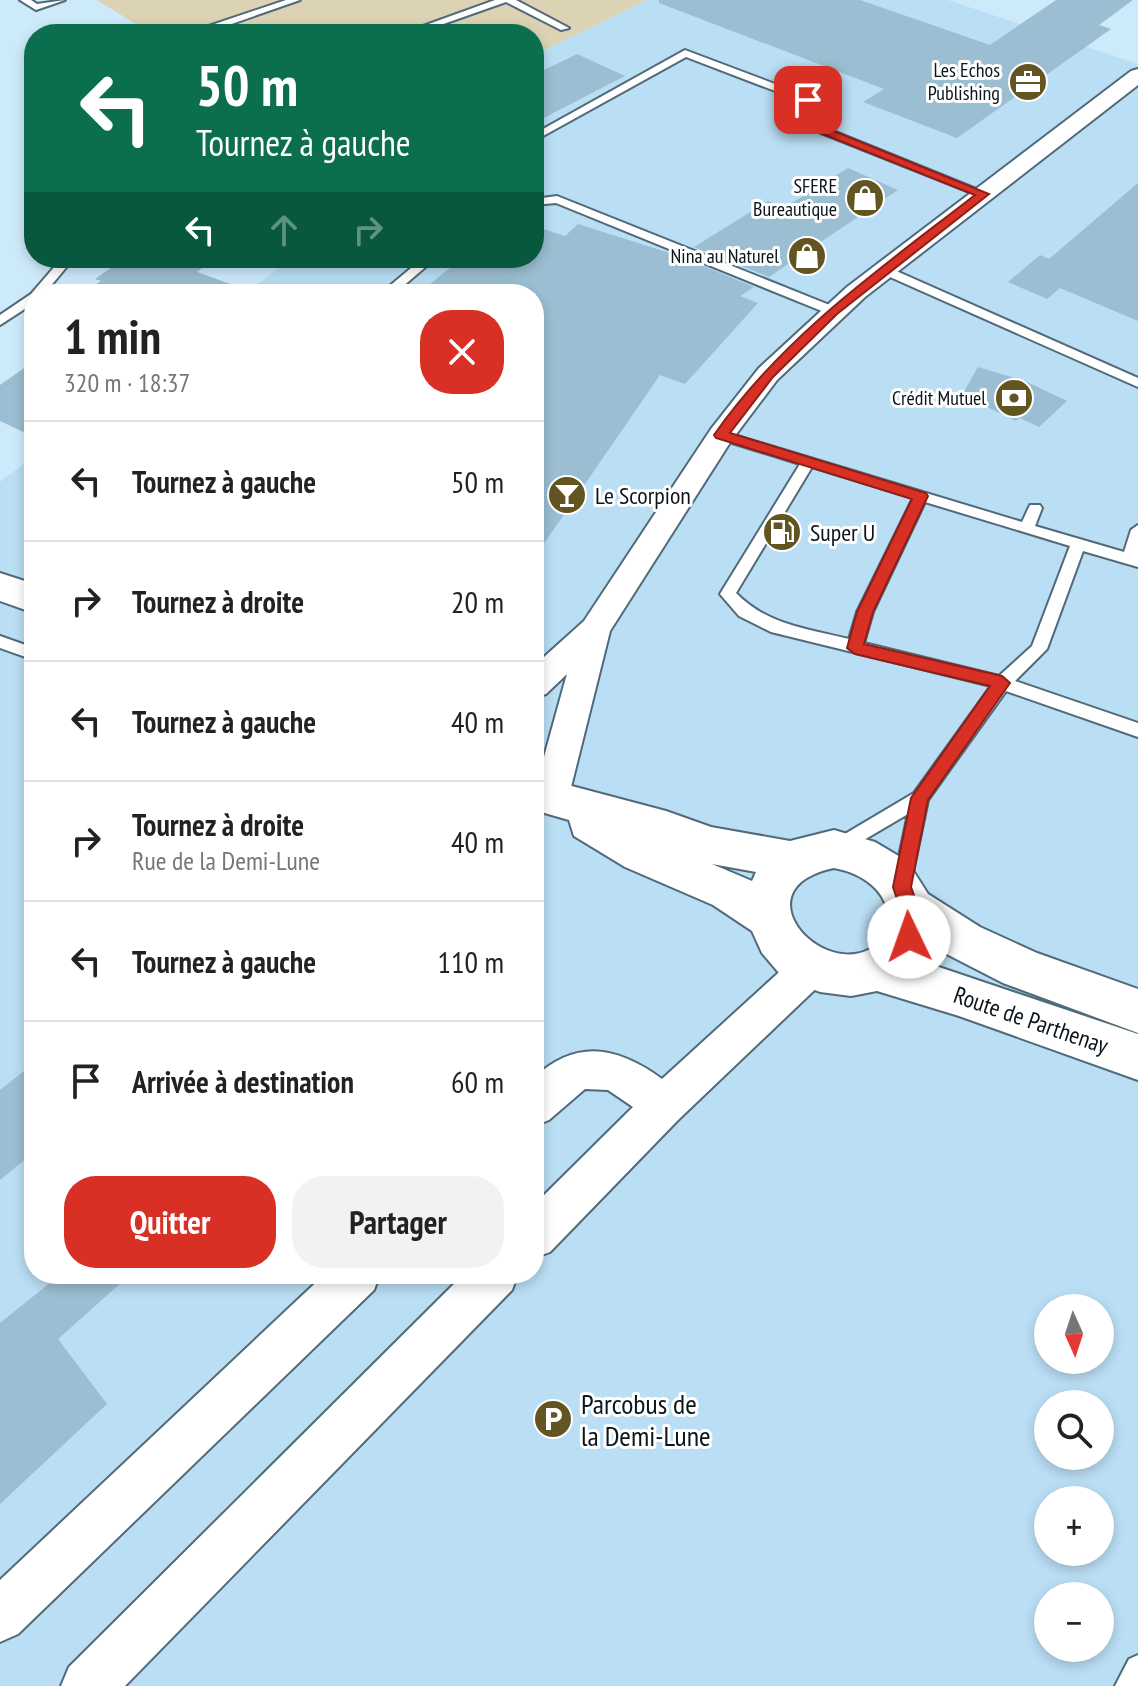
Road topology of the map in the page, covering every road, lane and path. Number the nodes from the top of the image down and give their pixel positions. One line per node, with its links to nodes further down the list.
1 (25, 0): 2 (lane)
2 (60, 0)
3 (295, 0): 5 (lane)
4 (507, 0): 6 (lane); 7 (lane)
5 (221, 24)
6 (436, 24)
7 (564, 28)
8 (1138, 75): 10 (street)
9 (544, 132): 10 (lane)
10 (983, 194): 14 (street)
11 (544, 201): 18 (lane)
12 (59, 268): 15 (lane)
13 (418, 268): 16 (lane)
14 (885, 270): 18 (street); 20 (lane)
15 (46, 284)
16 (398, 284)
17 (24, 304): 19 (lane)
18 (833, 311): 21 (street)
19 (0, 321)
20 (1138, 383)
21 (721, 435): 22 (lane); 31 (street)
22 (808, 462): 23 (lane); 33 (lane)
23 (921, 496): 25 (lane); 33 (lane)
24 (1035, 508): 25 (lane)
25 (1027, 528): 27 (lane)
26 (1138, 530): 28 (lane)
27 (1078, 544): 28 (lane); 36 (lane)
28 (1134, 561)
29 (0, 586): 30 (main road)
30 (24, 595)
31 (595, 629): 35 (street); 38 (street)
32 (0, 642): 34 (lane)
33 (855, 648): 36 (lane)
34 (24, 650)
35 (544, 676)
36 (1002, 683): 37 (lane); 41 (lane)
37 (1138, 730)
38 (544, 790)
39 (544, 797): 42 (main road)
40 (544, 797): 44 (main road)
41 (920, 798): 42 (lane); 43 (lane)
42 (813, 855): 43 (main road); 44 (main road)
43 (906, 897): 46 (main road); 47 (main road, Route de Parthenay)
44 (768, 917): 45 (main road)
45 (812, 967): 46 (main road); 50 (street)
46 (877, 970): 48 (main road, Route de Parthenay)
47 (1138, 1011)
48 (1138, 1057)
49 (544, 1098): 50 (street)
50 (663, 1106): 51 (street)
51 (544, 1226)
52 (348, 1284): 54 (street)
53 (486, 1284): 56 (street)
54 (0, 1616)
55 (1138, 1668): 57 (lane)
56 (88, 1686)
57 (1128, 1686)

